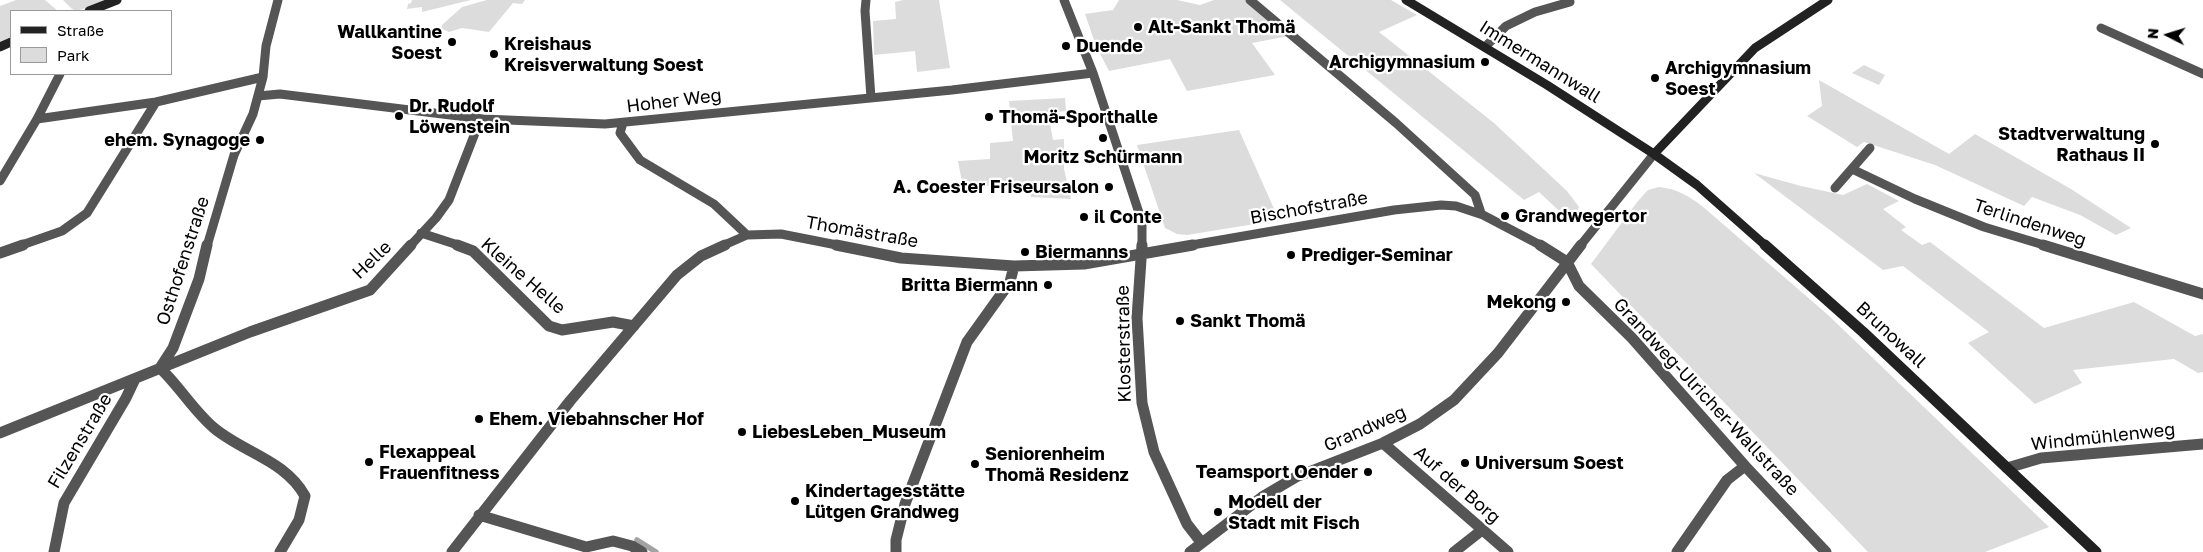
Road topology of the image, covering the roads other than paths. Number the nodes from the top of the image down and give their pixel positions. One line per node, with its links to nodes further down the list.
1 (117, 0): 9 (street)
2 (278, 0): 15 (street, Osthofenstraße)
3 (866, 0): 17 (street)
4 (1064, 0): 12 (street)
5 (1250, 0): 27 (street)
6 (1406, 0): 11 (street, Immermannwall)
7 (1828, 0): 23 (street)
8 (1570, 2): 11 (street)
9 (91, 10)
10 (2101, 28): 13 (street)
11 (1485, 48): 23 (street, Immermannwall)
12 (1093, 73): 17 (street, Hoher Weg); 30 (street)
13 (2203, 74)
14 (59, 75): 19 (street)
15 (263, 77): 16 (street, Osthofenstraße); 18 (street)
16 (258, 96): 20 (street, Hoher Weg); 36 (street, Osthofenstraße)
17 (871, 98): 21 (street, Hoher Weg)
18 (156, 102): 19 (street); 31 (street)
19 (37, 119): 25 (street)
20 (483, 119): 21 (street, Hoher Weg); 28 (street, Helle)
21 (623, 123): 29 (street)
22 (1870, 148): 24 (street)
23 (1654, 154): 32 (street); 42 (street, Brunowall)
24 (1852, 169): 26 (street); 34 (street, Terlindenweg)
25 (0, 181)
26 (1834, 188)
27 (1481, 213): 30 (street, Bischofstraße); 32 (street, Bischofstraße)
28 (422, 233): 35 (street, Kleine Helle); 36 (street, Helle)
29 (747, 235): 33 (street, Thomästraße); 35 (street, Thomästraße)
30 (1142, 252): 33 (street, Thomästraße); 45 (street, Klosterstraße)
31 (0, 253)
32 (1566, 262): 39 (street, Grandweg); 41 (street, Grandweg-Ulricher-Wallstraße)
33 (1014, 266): 50 (street)
34 (2203, 294)
35 (634, 326): 43 (street, Thomästraße)
36 (160, 368): 37 (street, Helle); 47 (street)
37 (135, 378): 38 (street, Helle); 46 (street, Filzenstraße)
38 (0, 433)
39 (1383, 443): 44 (street, Auf der Borg); 45 (street, Grandweg)
40 (2203, 444): 42 (street, Windmühlenweg)
41 (1745, 466): 54 (street); 55 (street, Grandweg-Ulricher-Wallstraße)
42 (2007, 468): 56 (street, Brunowall)
43 (479, 515): 48 (street, Thomästraße); 49 (street)
44 (1482, 530): 52 (street); 53 (street, Auf der Borg)
45 (1201, 542): 51 (street, Grandweg)
46 (54, 552)
47 (280, 552)
48 (452, 552)
49 (642, 552)
50 (896, 552)
51 (1190, 552)
52 (1454, 552)
53 (1508, 552)
54 (1676, 552)
55 (1826, 552)
56 (2096, 552)

